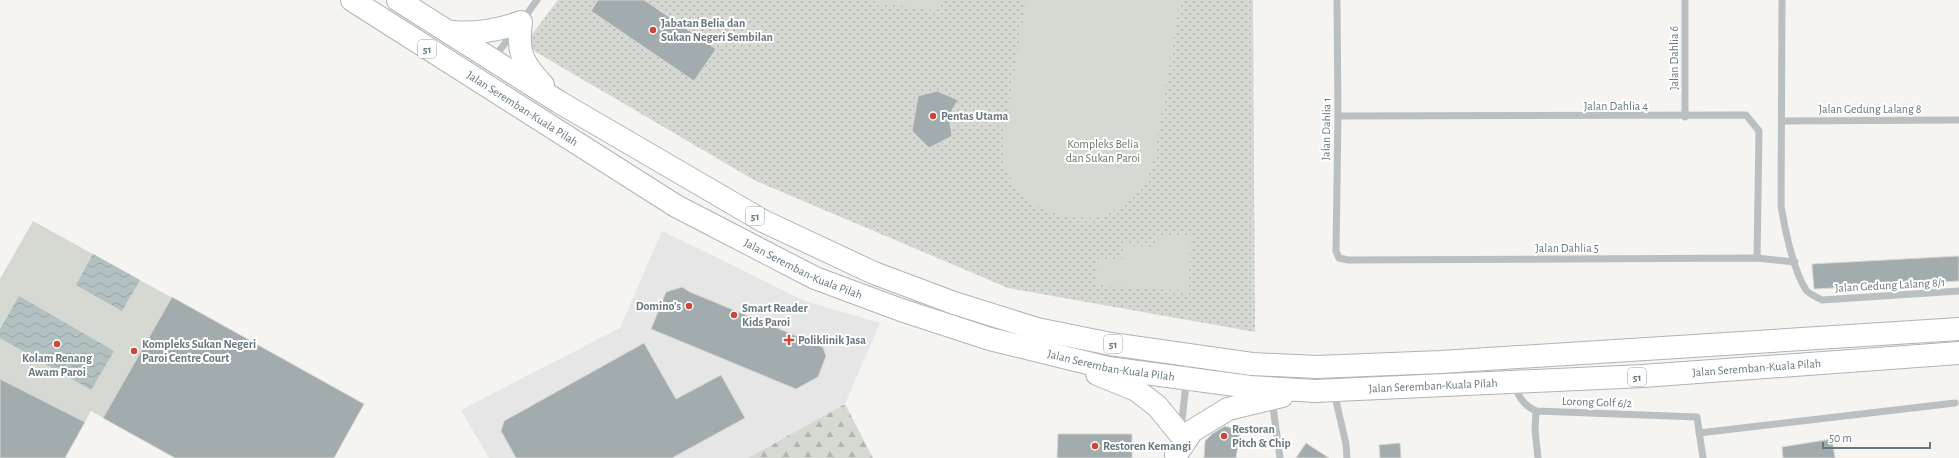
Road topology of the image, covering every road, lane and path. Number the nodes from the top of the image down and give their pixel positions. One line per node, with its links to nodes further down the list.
1 (352, 0): 10 (highway, Jalan Seremban-Kuala Pilah / 51)
2 (398, 0): 8 (highway, Jalan Seremban-Kuala Pilah / 51)
3 (537, 0): 7 (street)
4 (1337, 0): 12 (street, Jalan Dahlia 1)
5 (1685, 0): 13 (street, Jalan Dahlia 6)
6 (1782, 0): 14 (street)
7 (521, 22): 8 (highway); 9 (street); 11 (highway)
8 (448, 32): 9 (highway, Jalan Seremban-Kuala Pilah / 51)
9 (492, 60): 10 (highway); 11 (highway, Jalan Seremban-Kuala Pilah / 51)
10 (503, 96): 21 (highway, Jalan Seremban-Kuala Pilah / 51)
11 (559, 102): 22 (highway, Jalan Seremban-Kuala Pilah / 51)
12 (1338, 116): 13 (street, Jalan Dahlia 4); 16 (street, Jalan Dahlia 1)
13 (1685, 117): 17 (street, Jalan Dahlia 4)
14 (1782, 120): 15 (street, Jalan Gedung Lalang 8); 18 (street)
15 (1959, 120)
16 (1339, 258): 17 (street, Jalan Dahlia 5)
17 (1757, 258): 18 (street, Jalan Dahlia 5)
18 (1795, 262): 19 (street, Jalan Gedung Lalang 8/1)
19 (1959, 291)
20 (1959, 329): 24 (highway, Jalan Seremban-Kuala Pilah / 51)
21 (1006, 343): 25 (highway, Jalan Seremban-Kuala Pilah / 51); 33 (highway)
22 (1189, 355): 24 (highway, Jalan Seremban-Kuala Pilah / 51); 25 (street)
23 (1956, 356): 26 (highway, Jalan Seremban-Kuala Pilah / 51)
24 (1378, 364): 27 (highway)
25 (1187, 378): 28 (highway, Jalan Seremban-Kuala Pilah / 51); 33 (street)
26 (1514, 382): 27 (highway, Jalan Seremban-Kuala Pilah / 51); 31 (street)
27 (1454, 385): 28 (highway, Jalan Seremban-Kuala Pilah / 51)
28 (1324, 390): 29 (highway); 35 (street)
29 (1272, 398): 33 (highway); 34 (street)
30 (1955, 403): 32 (street)
31 (1536, 411): 32 (street, Lorong Golf 6/2); 36 (street)
32 (1699, 433): 37 (street)
33 (1177, 449)
34 (1280, 458)
35 (1347, 458)
36 (1538, 458)
37 (1703, 458)

